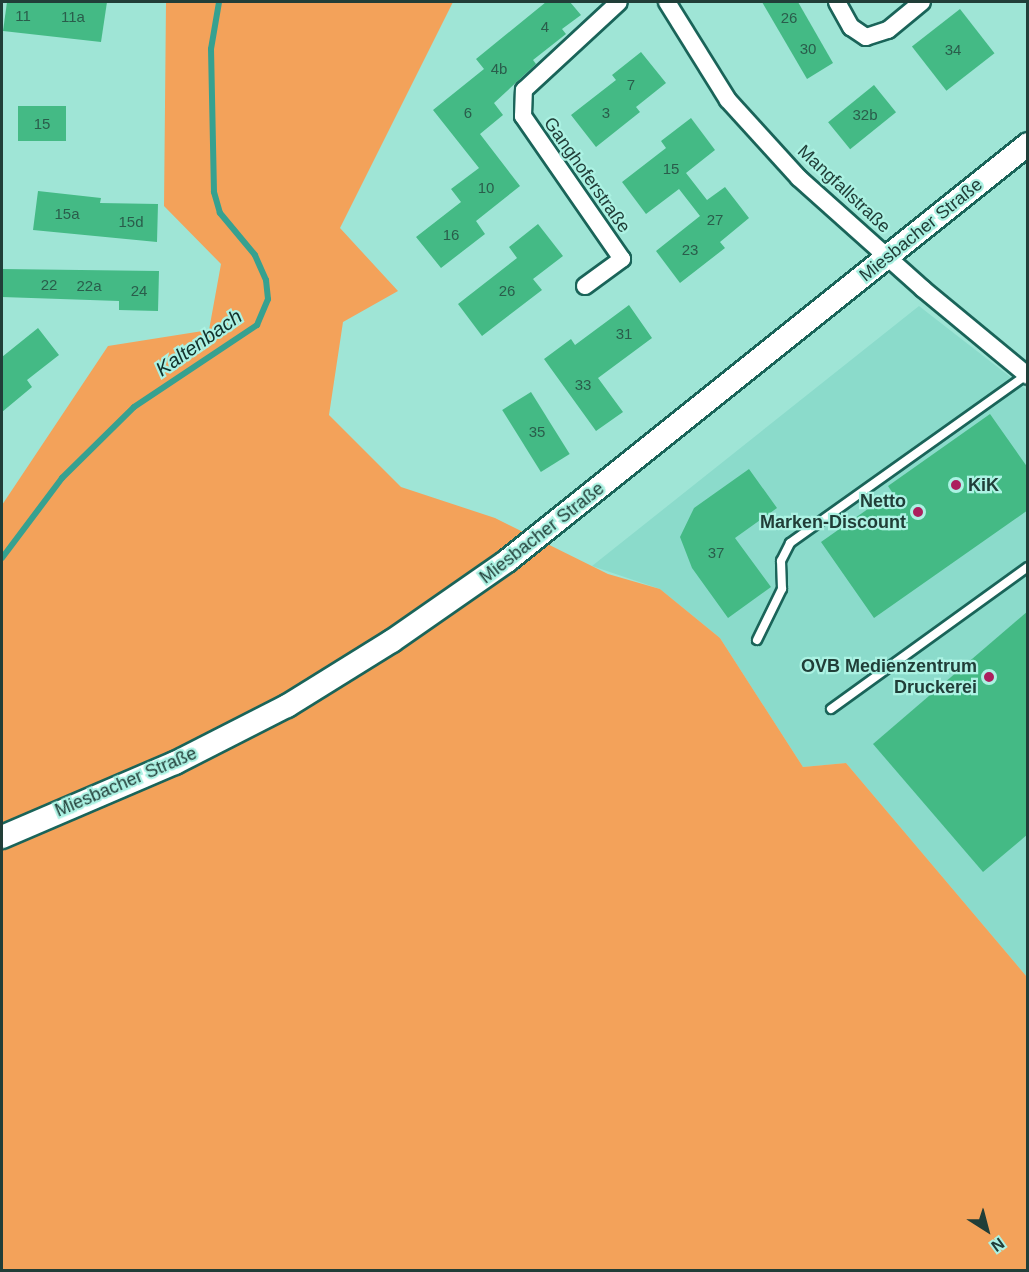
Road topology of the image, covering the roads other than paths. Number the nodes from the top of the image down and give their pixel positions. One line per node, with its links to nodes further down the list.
1 (619, 2): 7 (street, Ganghoferstraße)
2 (667, 2): 6 (street, Mangfallstraße)
3 (837, 2): 4 (street)
4 (922, 2)
5 (1028, 144): 6 (main road, Miesbacher Straße)
6 (888, 257): 8 (street, Mangfallstraße); 12 (main road, Miesbacher Straße)
7 (585, 286)
8 (1027, 375): 10 (lane)
9 (1028, 567): 11 (lane)
10 (757, 640)
11 (831, 709)
12 (2, 837)

